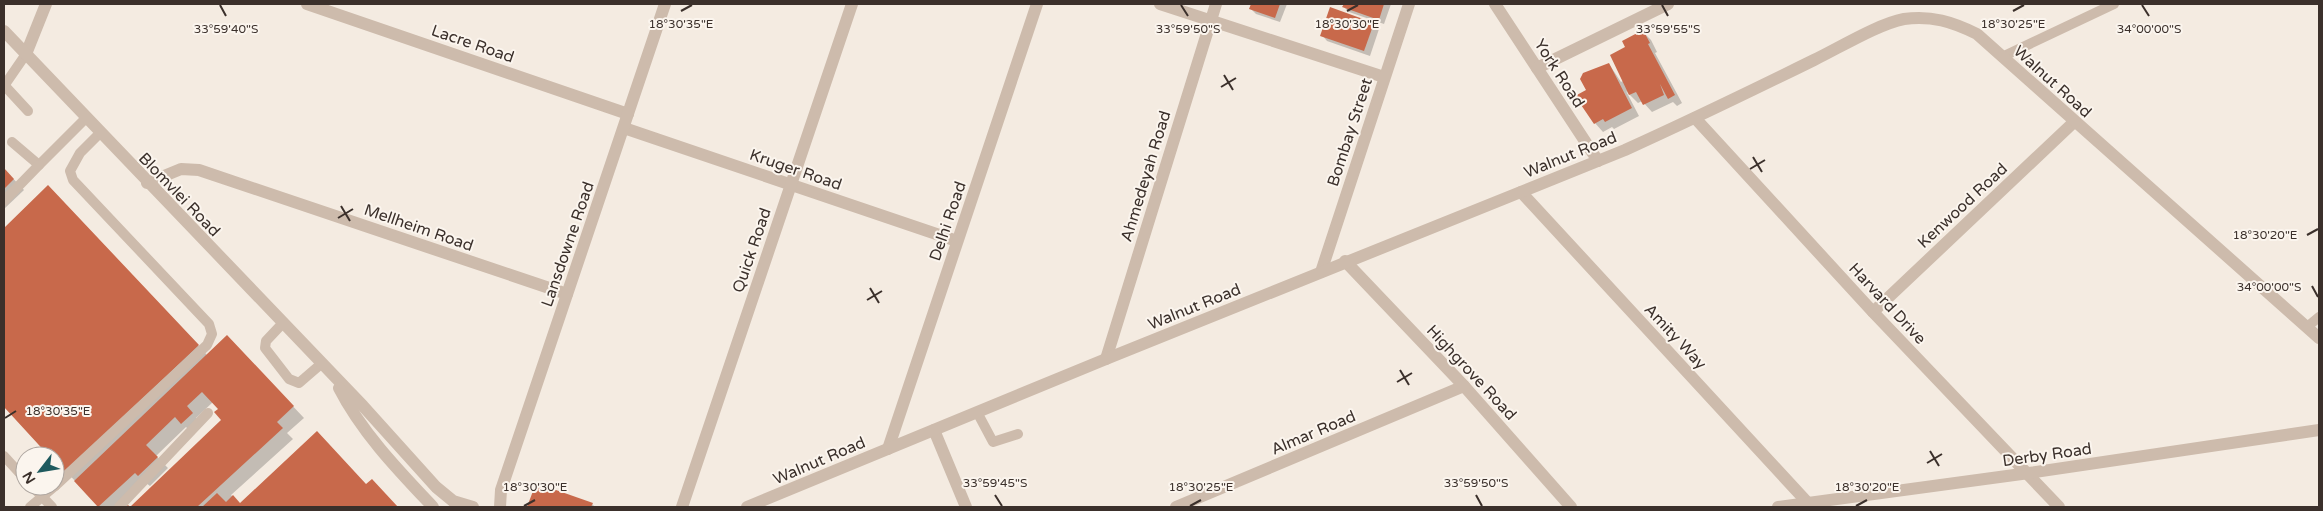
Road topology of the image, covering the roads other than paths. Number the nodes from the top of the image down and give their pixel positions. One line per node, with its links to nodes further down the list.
1 (46, 4): 14 (street)
2 (307, 4): 20 (street, Lacre Road)
3 (665, 4): 20 (street, Lansdowne Road)
4 (852, 4): 30 (street, Quick Road)
5 (1037, 4): 33 (street, Delhi Road)
6 (1160, 4): 12 (street)
7 (1216, 4): 12 (street, Ahmedeyah Road)
8 (1409, 4): 17 (street, Bombay Street)
9 (1495, 4): 16 (street, York Road)
10 (1668, 4): 16 (street)
11 (2114, 4): 15 (lane)
12 (1209, 22): 17 (street); 42 (street, Ahmedeyah Road)
13 (4, 32): 14 (street, Blomvlei Road)
14 (26, 54): 18 (lane); 21 (street, Blomvlei Road)
15 (2002, 57): 22 (street, Walnut Road); 23 (street, Walnut Road)
16 (1537, 68): 27 (street, York Road)
17 (1384, 77): 35 (street, Bombay Street)
18 (4, 85): 19 (lane)
19 (28, 111)
20 (628, 114): 24 (street, Lansdowne Road)
21 (86, 118): 25 (street, Blomvlei Road); 28 (lane)
22 (1695, 118): 27 (street, Walnut Road); 37 (street, Harvard Drive)
23 (2074, 122): 37 (street, Kenwood Road); 40 (street, Walnut Road)
24 (624, 128): 30 (street, Kruger Road); 36 (street, Lansdowne Road)
25 (100, 134): 29 (street, Blomvlei Road); 55 (lane)
26 (12, 142): 28 (lane)
27 (1598, 161): 31 (street, Walnut Road)
28 (39, 165): 32 (lane)
29 (147, 183): 36 (street, Mellheim Road); 39 (street, Blomvlei Road)
30 (790, 184): 33 (street, Kruger Road); 65 (street, Quick Road)
31 (1521, 192): 34 (street, Walnut Road); 58 (street, Amity Way)
32 (4, 201)
33 (957, 241): 51 (street, Delhi Road)
34 (1346, 261): 35 (street, Walnut Road); 45 (street, Highgrove Road)
35 (1321, 272): 42 (street, Walnut Road)
36 (567, 294): 57 (street, Lansdowne Road)
37 (1873, 312): 54 (street, Harvard Drive)
38 (2319, 317): 40 (lane)
39 (282, 324): 43 (street, Blomvlei Road); 43 (lane)
40 (2307, 327): 41 (street, Walnut Road)
41 (2319, 338)
42 (1106, 359): 46 (street, Walnut Road)
43 (321, 364): 44 (street, Blomvlei Road)
44 (334, 377): 62 (street, Blomvlei Road); 63 (street, Blomvlei Road)
45 (1464, 386): 68 (street, Almar Road); 69 (street, Highgrove Road)
46 (977, 412): 48 (street, Walnut Road); 50 (lane)
47 (208, 413): 61 (lane)
48 (934, 430): 51 (street, Walnut Road); 67 (street)
49 (2319, 430): 54 (street, Derby Road)
50 (1018, 434)
51 (888, 449): 66 (street, Walnut Road)
52 (4, 456): 53 (lane)
53 (15, 468)
54 (2029, 474): 58 (street, Derby Road); 71 (street, Harvard Drive)
55 (65, 477)
56 (42, 496): 59 (lane); 60 (lane)
57 (499, 501): 64 (street, Lansdowne Road)
58 (1807, 502): 70 (street, Derby Road)
59 (30, 507)
60 (52, 507)
61 (119, 507)
62 (433, 507)
63 (472, 507)
64 (488, 507)
65 (682, 507)
66 (747, 507)
67 (966, 507)
68 (1176, 507)
69 (1571, 507)
70 (1778, 507)
71 (2059, 507)

